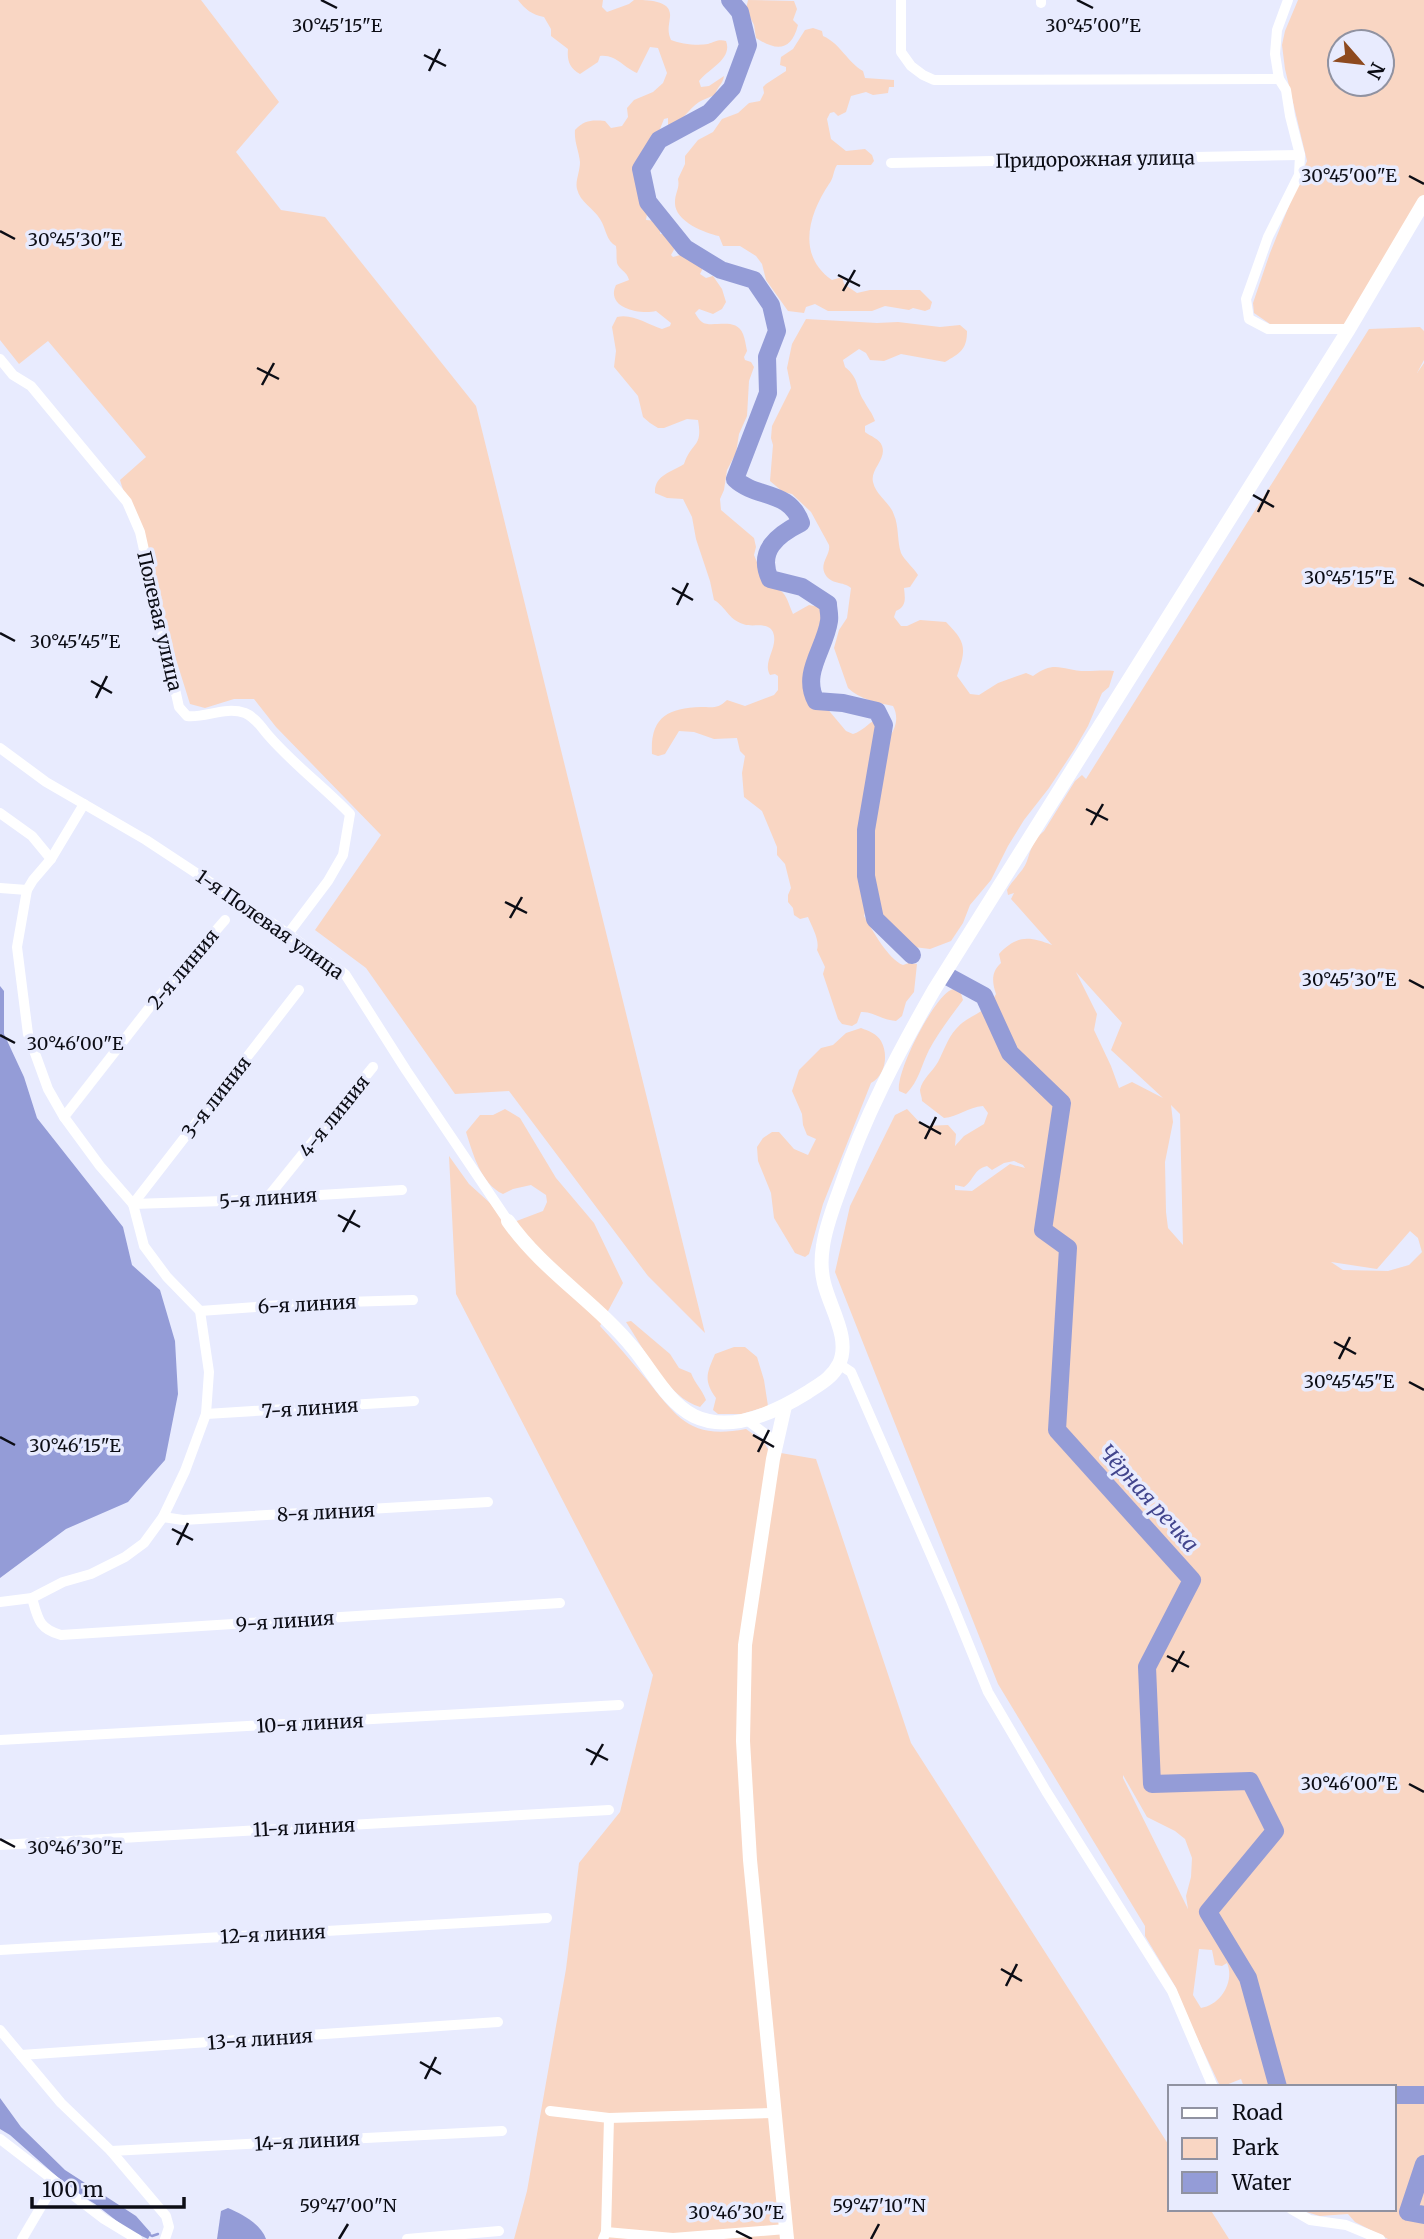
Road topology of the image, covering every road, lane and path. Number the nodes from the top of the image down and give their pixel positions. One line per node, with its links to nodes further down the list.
1 (901, 0): 3 (street)
2 (1287, 0): 3 (street)
3 (1279, 79): 4 (street)
4 (1300, 155): 5 (street, Придорожная улица); 7 (street)
5 (891, 163)
6 (1424, 202): 7 (street)
7 (1349, 329): 26 (street)
8 (0, 359): 16 (street, Полевая улица)
9 (0, 748): 10 (street, 1-я Полевая улица)
10 (84, 804): 12 (street); 16 (street, 1-я Полевая улица)
11 (0, 813): 12 (street)
12 (51, 859): 14 (street)
13 (0, 888): 14 (street)
14 (27, 890): 19 (street)
15 (225, 920): 19 (street, 2-я линия)
16 (288, 934): 23 (street, 1-я Полевая улица)
17 (299, 990): 22 (street, 3-я линия)
18 (373, 1067): 21 (street, 4-я линия)
19 (65, 1117): 22 (street)
20 (402, 1190): 21 (street, 5-я линия)
21 (268, 1197): 22 (street, 5-я линия)
22 (133, 1204): 25 (street)
23 (508, 1221): 30 (street)
24 (413, 1300): 25 (street, 6-я линия)
25 (200, 1311): 29 (street)
26 (839, 1364): 28 (street); 46 (street)
27 (414, 1401): 29 (street, 7-я линия)
28 (785, 1406): 30 (street); 31 (street)
29 (206, 1414): 33 (street)
30 (747, 1420): 31 (street)
31 (776, 1448): 48 (street)
32 (488, 1502): 33 (street, 8-я линия)
33 (163, 1517): 34 (street)
34 (32, 1598): 35 (street); 36 (street, 9-я линия)
35 (0, 1602)
36 (560, 1603)
37 (619, 1705): 38 (street, 10-я линия)
38 (0, 1740)
39 (608, 1810): 40 (street, 11-я линия)
40 (0, 1845)
41 (547, 1917): 42 (street, 12-я линия)
42 (0, 1950)
43 (498, 2022): 45 (street, 13-я линия)
44 (0, 2030): 45 (street)
45 (21, 2055): 52 (street)
46 (1212, 2085)
47 (550, 2111): 49 (street)
48 (774, 2113): 49 (street); 56 (street)
49 (608, 2118): 57 (street)
50 (502, 2131): 52 (street, 14-я линия)
51 (0, 2138): 53 (street)
52 (111, 2151): 60 (street)
53 (55, 2183): 58 (street); 59 (street)
54 (1294, 2211): 62 (street)
55 (499, 2231): 61 (street)
56 (787, 2234): 57 (street)
57 (605, 2236)
58 (22, 2239)
59 (137, 2239)
60 (165, 2239)
61 (407, 2239)
62 (1380, 2239)

